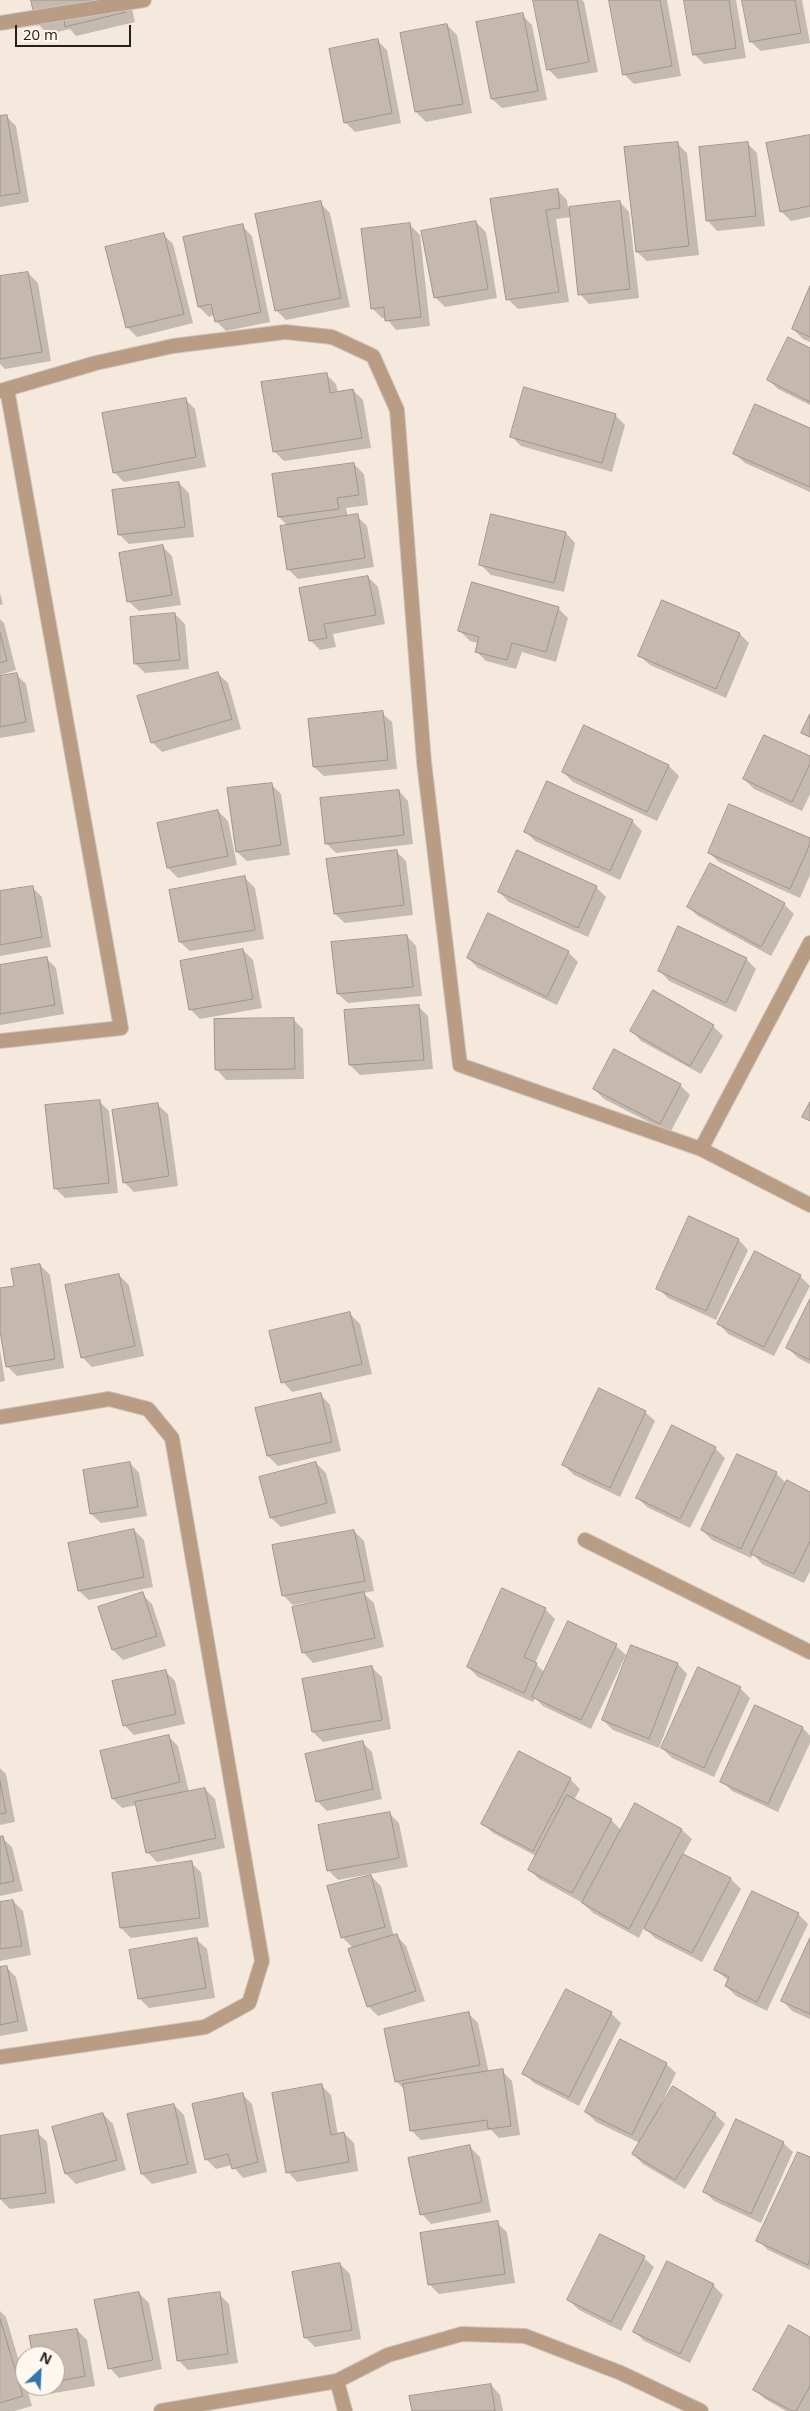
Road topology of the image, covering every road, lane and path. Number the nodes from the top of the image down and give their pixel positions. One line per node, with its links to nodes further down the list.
1 (144, 0): 2 (street)
2 (0, 23)
3 (3, 390): 5 (street); 6 (street)
4 (810, 944): 6 (street)
5 (0, 1041)
6 (701, 1149): 7 (street)
7 (810, 1205)
8 (0, 1417): 11 (street)
9 (585, 1540): 10 (street)
10 (810, 1652)
11 (0, 2057)
12 (337, 2381): 13 (street); 14 (street); 15 (street)
13 (161, 2411)
14 (345, 2411)
15 (701, 2411)

